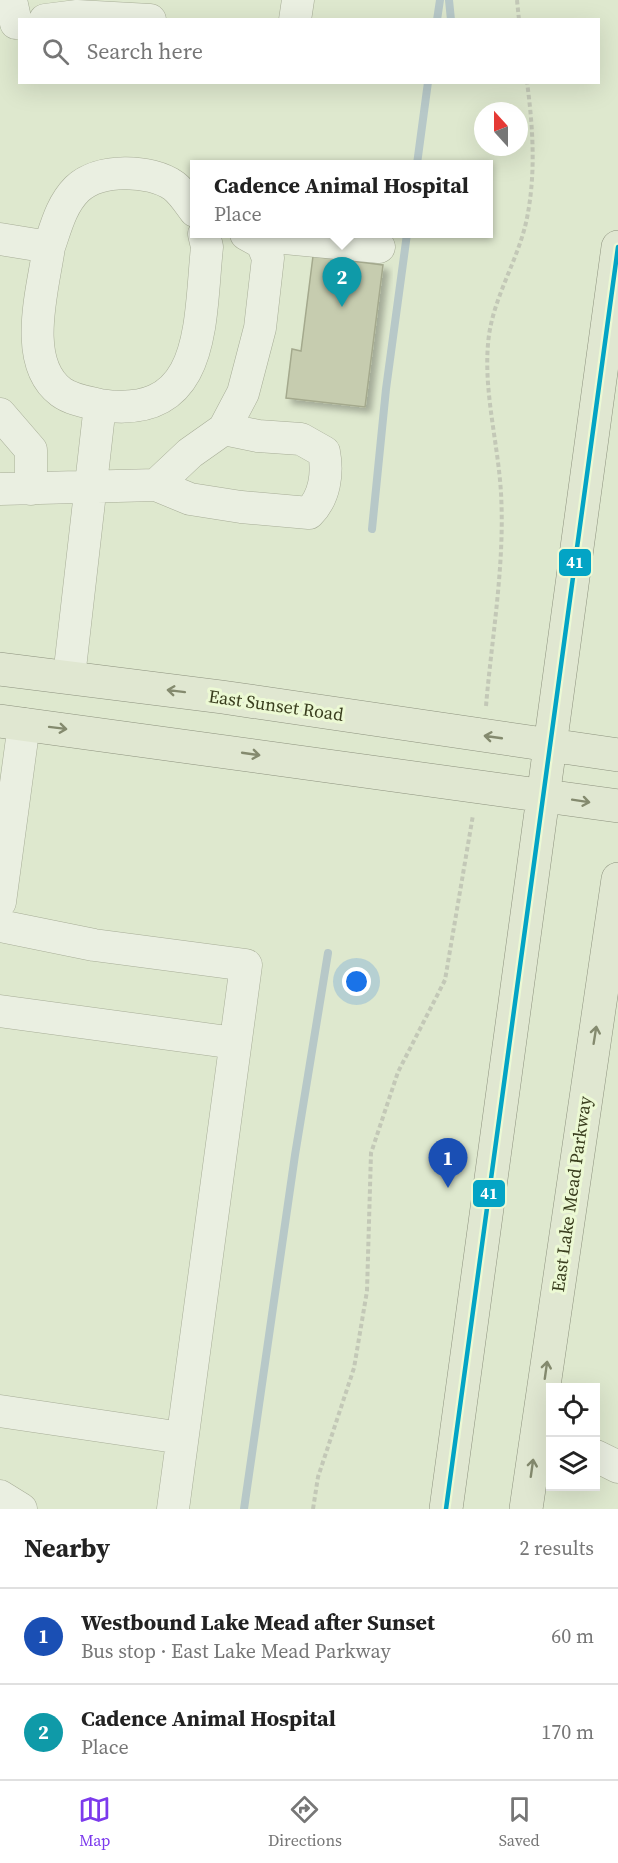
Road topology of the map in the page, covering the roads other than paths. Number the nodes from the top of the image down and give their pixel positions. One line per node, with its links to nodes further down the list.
1 (298, 0): 4 (street)
2 (18, 18): 3 (street)
3 (114, 18)
4 (295, 18)
5 (190, 205): 10 (street)
6 (205, 238): 13 (street)
7 (255, 238): 15 (street)
8 (289, 238): 11 (street)
9 (0, 239): 10 (street)
10 (49, 247): 13 (street)
11 (379, 247)
12 (618, 247): 23 (main road)
13 (100, 405): 17 (street)
14 (0, 414): 19 (street)
15 (224, 429): 16 (street); 16 (street)
16 (156, 485): 17 (street)
17 (90, 486): 19 (street); 21 (street)
18 (0, 489): 19 (street)
19 (31, 489)
20 (0, 669): 21 (main road, East Sunset Road)
21 (69, 677): 23 (main road, East Sunset Road, one-way to 21)
22 (12, 722): 25 (main road, one-way to 25); 28 (street)
23 (551, 746): 24 (main road, East Sunset Road); 25 (main road)
24 (618, 755)
25 (544, 795): 26 (main road, one-way to 26); 40 (main road)
26 (618, 806)
27 (618, 879): 33 (main road, East Lake Mead Parkway, one-way to 27)
28 (0, 902)
29 (0, 926): 31 (street)
30 (0, 1011): 31 (street)
31 (235, 1042): 34 (street)
32 (0, 1411): 34 (street)
33 (544, 1431): 41 (main road, East Lake Mead Parkway, one-way to 33)
34 (182, 1438): 39 (street)
35 (600, 1458): 36 (street)
36 (618, 1467)
37 (0, 1496): 38 (street)
38 (21, 1509)
39 (172, 1509)
40 (446, 1509)
41 (526, 1509)

